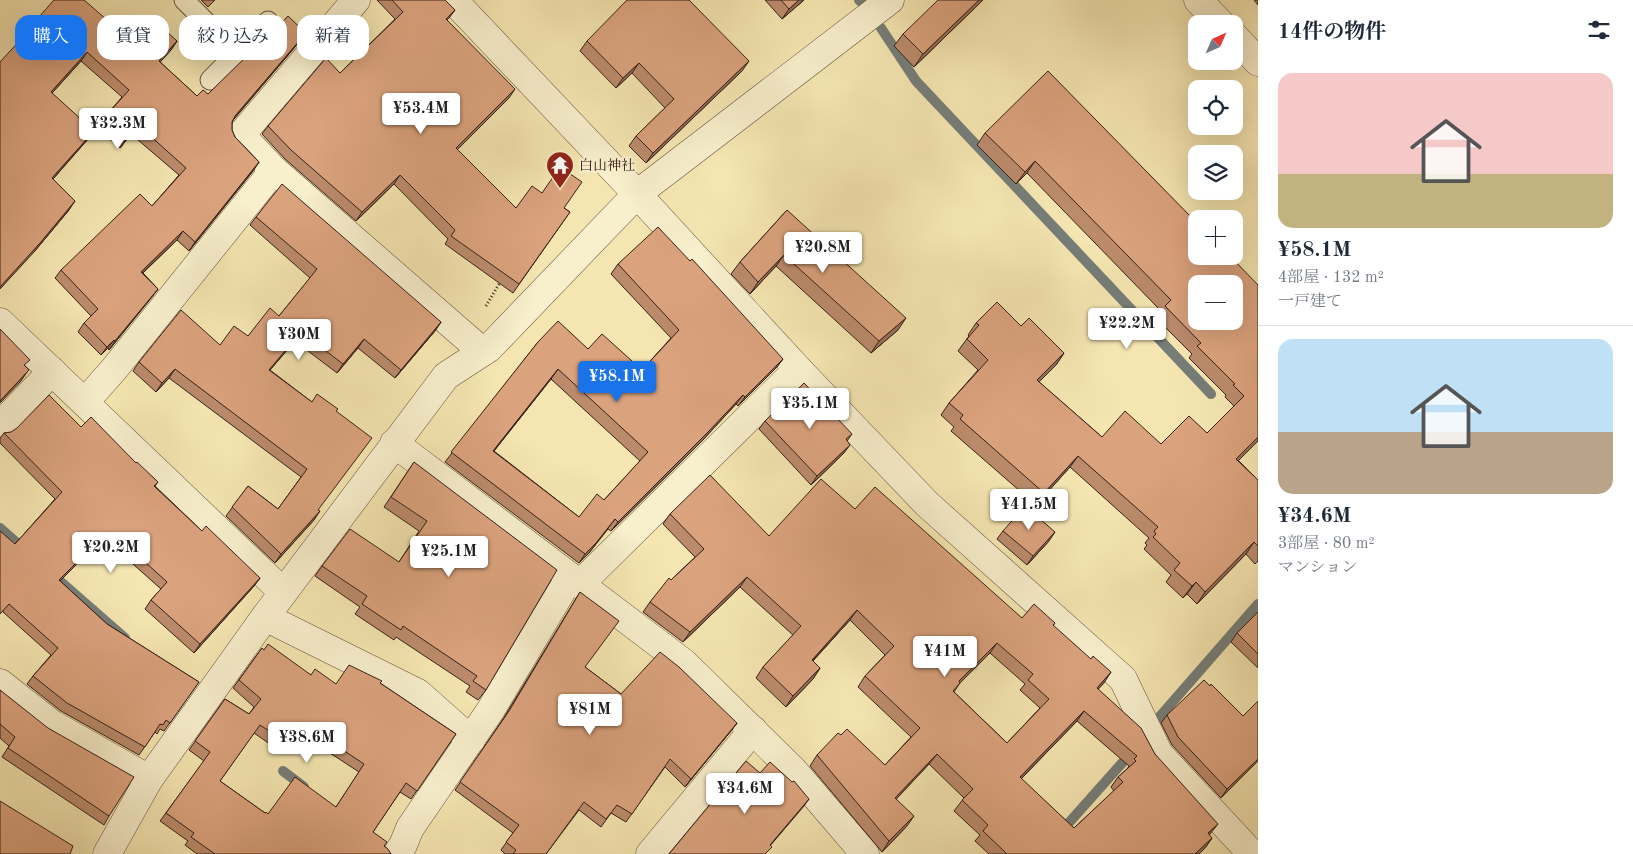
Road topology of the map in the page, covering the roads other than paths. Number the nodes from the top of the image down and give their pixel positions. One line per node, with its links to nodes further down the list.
1 (184, 0): 6 (lane)
2 (356, 0): 12 (street)
3 (453, 0): 13 (street)
4 (890, 0): 13 (street)
5 (1198, 0): 7 (street)
6 (199, 15)
7 (1212, 15)
8 (1243, 46): 10 (street)
9 (230, 60): 11 (lane)
10 (1258, 62)
11 (210, 80)
12 (274, 170): 15 (street); 18 (street)
13 (637, 194): 15 (street); 16 (street)
14 (0, 322): 17 (street)
15 (475, 344): 20 (street)
16 (798, 370): 21 (street); 32 (street)
17 (52, 371): 18 (street); 19 (street)
18 (85, 402): 22 (street)
19 (0, 426)
20 (394, 443): 21 (street); 22 (street)
21 (575, 580): 25 (street); 26 (street)
22 (283, 592): 23 (street)
23 (265, 616): 26 (street); 27 (street)
24 (0, 683): 27 (street)
25 (753, 730): 30 (street); 31 (street)
26 (471, 740): 28 (street)
27 (148, 779): 29 (street)
28 (405, 851)
29 (106, 854)
30 (650, 854)
31 (865, 854)
32 (1252, 854)

